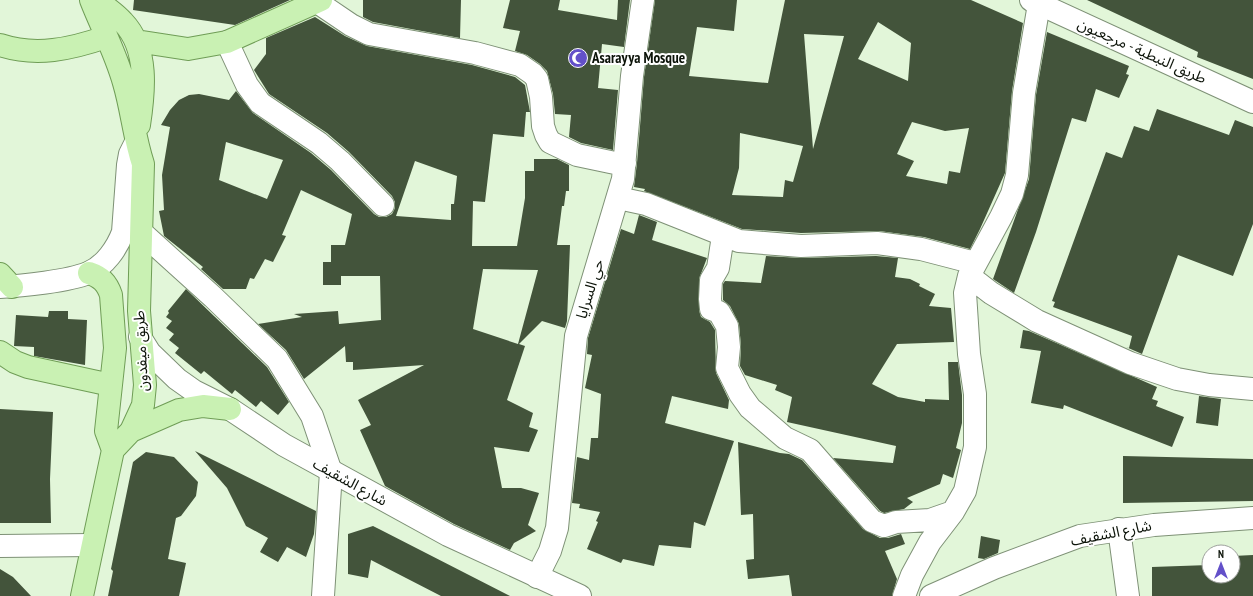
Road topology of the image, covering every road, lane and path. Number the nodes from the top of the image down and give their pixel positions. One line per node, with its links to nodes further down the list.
1 (91, 0): 6 (main road, طريق ميفدون)
2 (96, 0): 7 (main road, طريق ميفدون)
3 (643, 0): 12 (street, حي السرايا)
4 (319, 1): 8 (main road); 12 (street)
5 (1035, 2): 10 (street, طريق النبطية - مرجعيون); 17 (street)
6 (106, 37): 9 (main road); 11 (main road, طريق ميفدون)
7 (136, 41): 8 (main road); 11 (main road, طريق ميفدون)
8 (227, 42): 14 (street)
9 (0, 45)
10 (1253, 102)
11 (136, 142): 15 (main road, طريق ميفدون); 18 (street)
12 (625, 163): 13 (street, حي السرايا)
13 (618, 198): 16 (street); 33 (street, حي السرايا)
14 (382, 205)
15 (141, 232): 20 (main road, طريق ميفدون); 27 (street)
16 (723, 236): 17 (street); 28 (street)
17 (972, 269): 23 (street); 28 (street)
18 (89, 272): 19 (street); 22 (main road)
19 (4, 283)
20 (140, 337): 24 (street, شارع الشقيف); 25 (main road, طريق ميفدون)
21 (0, 352): 22 (main road)
22 (111, 385): 26 (main road)
23 (1253, 389)
24 (230, 409): 25 (main road); 27 (street, شارع الشقيف)
25 (131, 431): 26 (main road, طريق ميفدون)
26 (113, 450): 31 (main road)
27 (332, 472): 33 (street, شارع الشقيف); 36 (street)
28 (953, 512): 38 (street)
29 (1253, 518): 30 (street, شارع الشقيف)
30 (1119, 529): 34 (street, شارع الشقيف); 39 (street)
31 (92, 545): 32 (street); 35 (main road)
32 (0, 546)
33 (537, 577): 37 (street, شارع الشقيف)
34 (943, 594)
35 (82, 596)
36 (323, 596)
37 (580, 596)
38 (904, 596)
39 (1128, 596)

